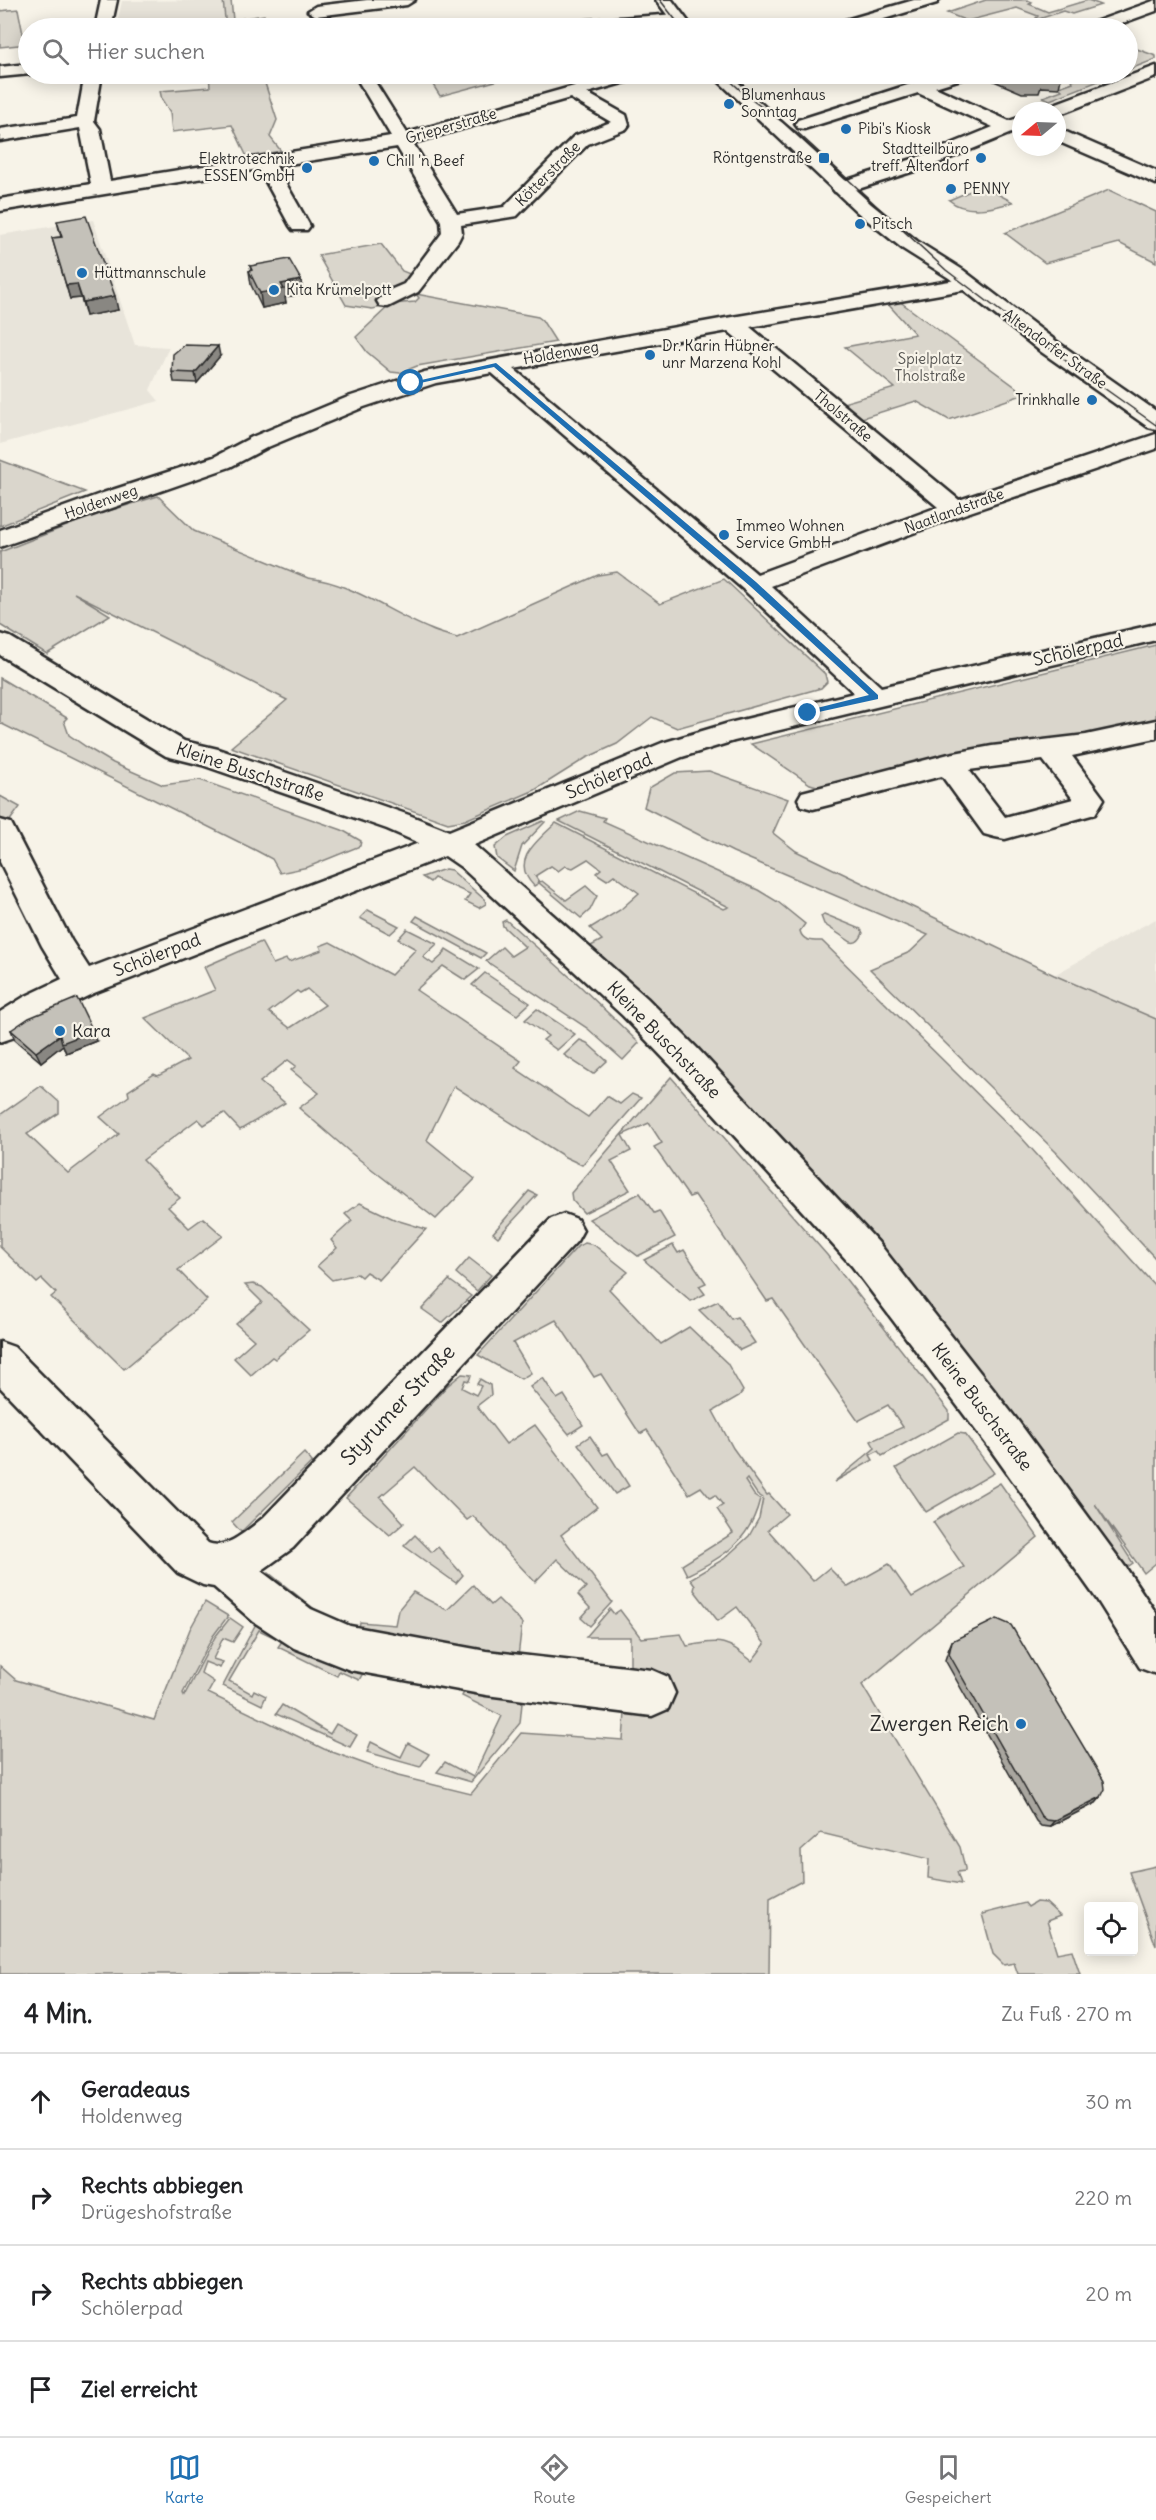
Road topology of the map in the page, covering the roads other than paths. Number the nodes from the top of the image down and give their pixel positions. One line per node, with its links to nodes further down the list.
1 (109, 0): 9 (street)
2 (408, 0): 6 (street)
3 (664, 0): 11 (street)
4 (864, 0): 8 (street)
5 (931, 0): 8 (street)
6 (312, 5): 10 (street)
7 (1156, 6): 14 (street)
8 (890, 13): 12 (street); 13 (street)
9 (105, 18)
10 (323, 18)
11 (677, 18)
12 (873, 18)
13 (902, 18)
14 (1123, 18)
15 (18, 70): 17 (street)
16 (1156, 71): 18 (street)
17 (0, 72)
18 (1138, 78)
19 (92, 84): 28 (street)
20 (368, 84): 33 (street)
21 (600, 84): 26 (street, Grieperstraße)
22 (729, 84): 38 (street, Altendorfer Straße)
23 (929, 84): 25 (street)
24 (1122, 84): 27 (street)
25 (920, 87): 29 (street); 34 (street)
26 (573, 92): 33 (street, Grieperstraße); 42 (street, Kötterstraße)
27 (1066, 106)
28 (86, 122): 31 (street); 39 (street)
29 (1012, 124)
30 (1012, 126): 40 (street)
31 (0, 135)
32 (1066, 138): 37 (street)
33 (403, 140): 35 (street, Grieperstraße); 42 (street)
34 (820, 140)
35 (265, 163): 39 (street, Grieperstraße); 43 (street)
36 (846, 164): 40 (street, Altendorfer Straße)
37 (1156, 178)
38 (842, 188): 40 (street); 44 (street, Altendorfer Straße)
39 (102, 190): 41 (street, Grieperstraße)
40 (875, 191): 44 (street, Altendorfer Straße)
41 (0, 206)
42 (451, 221): 45 (street)
43 (300, 226)
44 (962, 279): 46 (street, Holdenweg); 48 (street, Altendorfer Straße)
45 (388, 301)
46 (732, 323): 47 (street, Holdenweg); 50 (street, Tholstraße)
47 (496, 364): 51 (street, Holdenweg); 52 (street)
48 (1156, 422)
49 (1156, 441): 50 (street, Naatlandstraße)
50 (955, 509): 52 (street, Naatlandstraße)
51 (0, 539)
52 (753, 584): 55 (street)
53 (1156, 632): 55 (street, Schölerpad)
54 (0, 643): 61 (street, Kleine Buschstraße)
55 (875, 697): 61 (street, Schölerpad)
56 (1156, 729): 57 (street)
57 (1051, 750): 58 (street); 58 (street)
58 (949, 764): 59 (street)
59 (813, 799)
60 (0, 831): 62 (street)
61 (448, 843): 62 (street, Schölerpad); 67 (street, Kleine Buschstraße)
62 (82, 984): 63 (street, Schölerpad)
63 (0, 1029)
64 (564, 1230): 66 (street, Styrumer Straße)
65 (0, 1360): 66 (street)
66 (221, 1565): 68 (street)
67 (1156, 1652)
68 (652, 1693)

